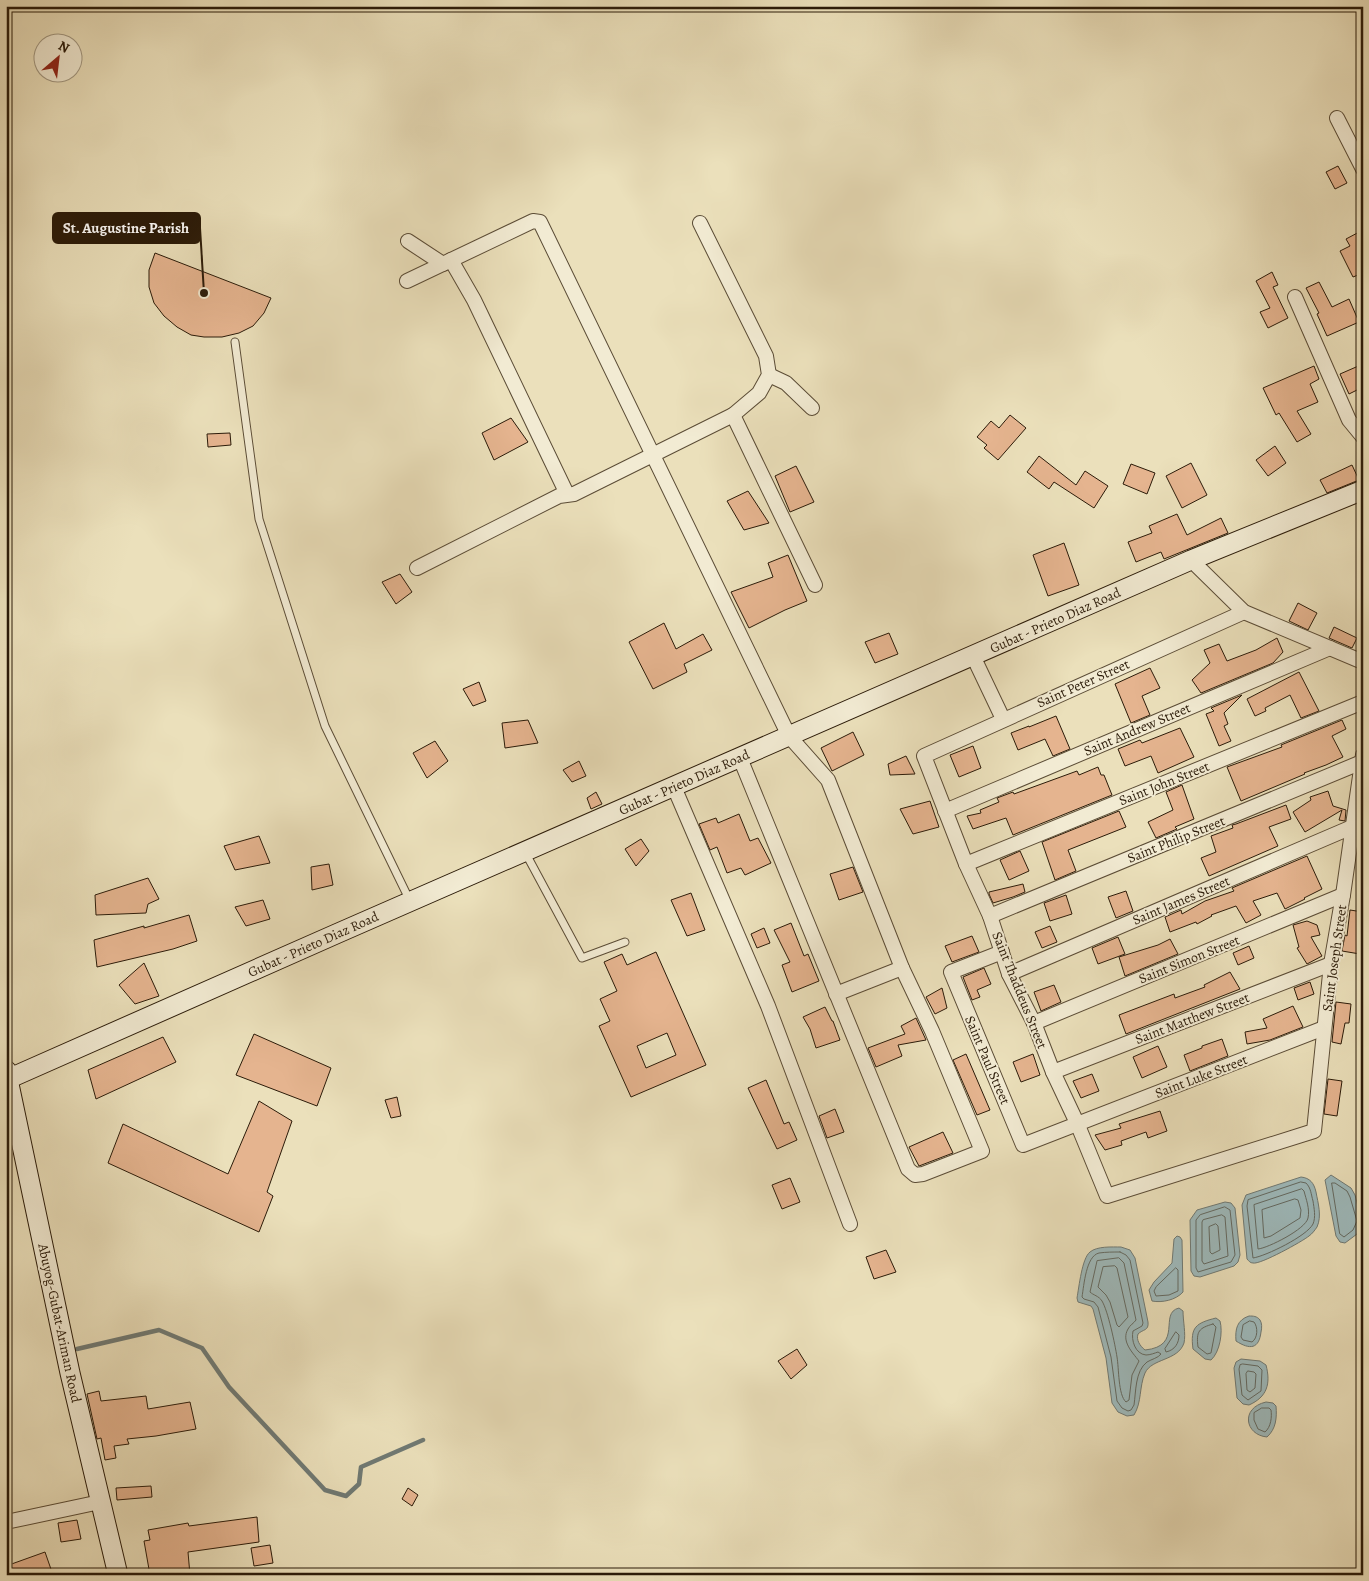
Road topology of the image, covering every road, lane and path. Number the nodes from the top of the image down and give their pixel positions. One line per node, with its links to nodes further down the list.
1 (1337, 118): 2 (street)
2 (1363, 169)
3 (700, 222): 9 (street)
4 (408, 240): 5 (street)
5 (447, 262): 6 (street); 13 (street); 15 (street)
6 (407, 281)
7 (1295, 297): 12 (street)
8 (235, 342): 35 (lane)
9 (769, 375): 10 (street); 11 (street)
10 (812, 408)
11 (733, 416): 13 (street); 18 (street)
12 (1363, 437)
13 (652, 455): 15 (street); 25 (street)
14 (1363, 490): 16 (main road, Gubat - Prieto Diaz Road)
15 (567, 494): 17 (street)
16 (1191, 560): 19 (street); 21 (main road, Gubat - Prieto Diaz Road)
17 (417, 568)
18 (815, 585)
19 (1244, 612): 20 (street); 24 (street, Saint Peter Street)
20 (1330, 648): 22 (street); 30 (street, Saint Andrew Street)
21 (973, 656): 24 (street); 25 (main road, Gubat - Prieto Diaz Road)
22 (1363, 662)
23 (1363, 702): 33 (street, Saint John Street)
24 (1003, 719): 26 (street, Saint Peter Street)
25 (790, 736): 27 (main road, Gubat - Prieto Diaz Road); 40 (street)
26 (924, 756): 30 (street, Saint Thaddeus Street)
27 (740, 758): 29 (main road, Gubat - Prieto Diaz Road); 42 (street)
28 (1362, 759): 31 (street, Saint Joseph Street); 36 (street, Saint Philip Street)
29 (674, 787): 32 (main road, Gubat - Prieto Diaz Road); 49 (street)
30 (945, 811): 33 (street, Saint Thaddeus Street)
31 (1356, 824): 34 (street, Saint Joseph Street); 41 (street, Saint James Street)
32 (525, 852): 35 (main road, Gubat - Prieto Diaz Road); 37 (lane)
33 (966, 864): 36 (street, Saint Thaddeus Street)
34 (1344, 895): 39 (street, Saint Joseph Street); 43 (street, Saint Simon Street)
35 (410, 902): 46 (main road, Gubat - Prieto Diaz Road)
36 (990, 916): 38 (street, Saint Thaddeus Street)
37 (625, 942)
38 (1002, 952): 41 (street, Saint Thaddeus Street); 47 (street, Saint Paul Street)
39 (1331, 964): 44 (street, Saint Joseph Street); 45 (street, Saint Matthew Street)
40 (902, 968): 42 (street); 42 (street)
41 (1009, 974): 43 (street, Saint Thaddeus Street)
42 (836, 994)
43 (1034, 1023): 45 (street, Saint Thaddeus Street)
44 (1324, 1028): 47 (street, Saint Luke Street); 48 (street, Saint Joseph Street)
45 (1053, 1072): 47 (street, Saint Thaddeus Street)
46 (7, 1075): 50 (main road, Abuyog-Gubat-Ariman Road)
47 (1077, 1124): 48 (street, Saint Thaddeus Street)
48 (1107, 1196)
49 (850, 1224)
50 (100, 1502): 51 (street); 52 (main road, Abuyog-Gubat-Ariman Road)
51 (6, 1522)
52 (118, 1575)

